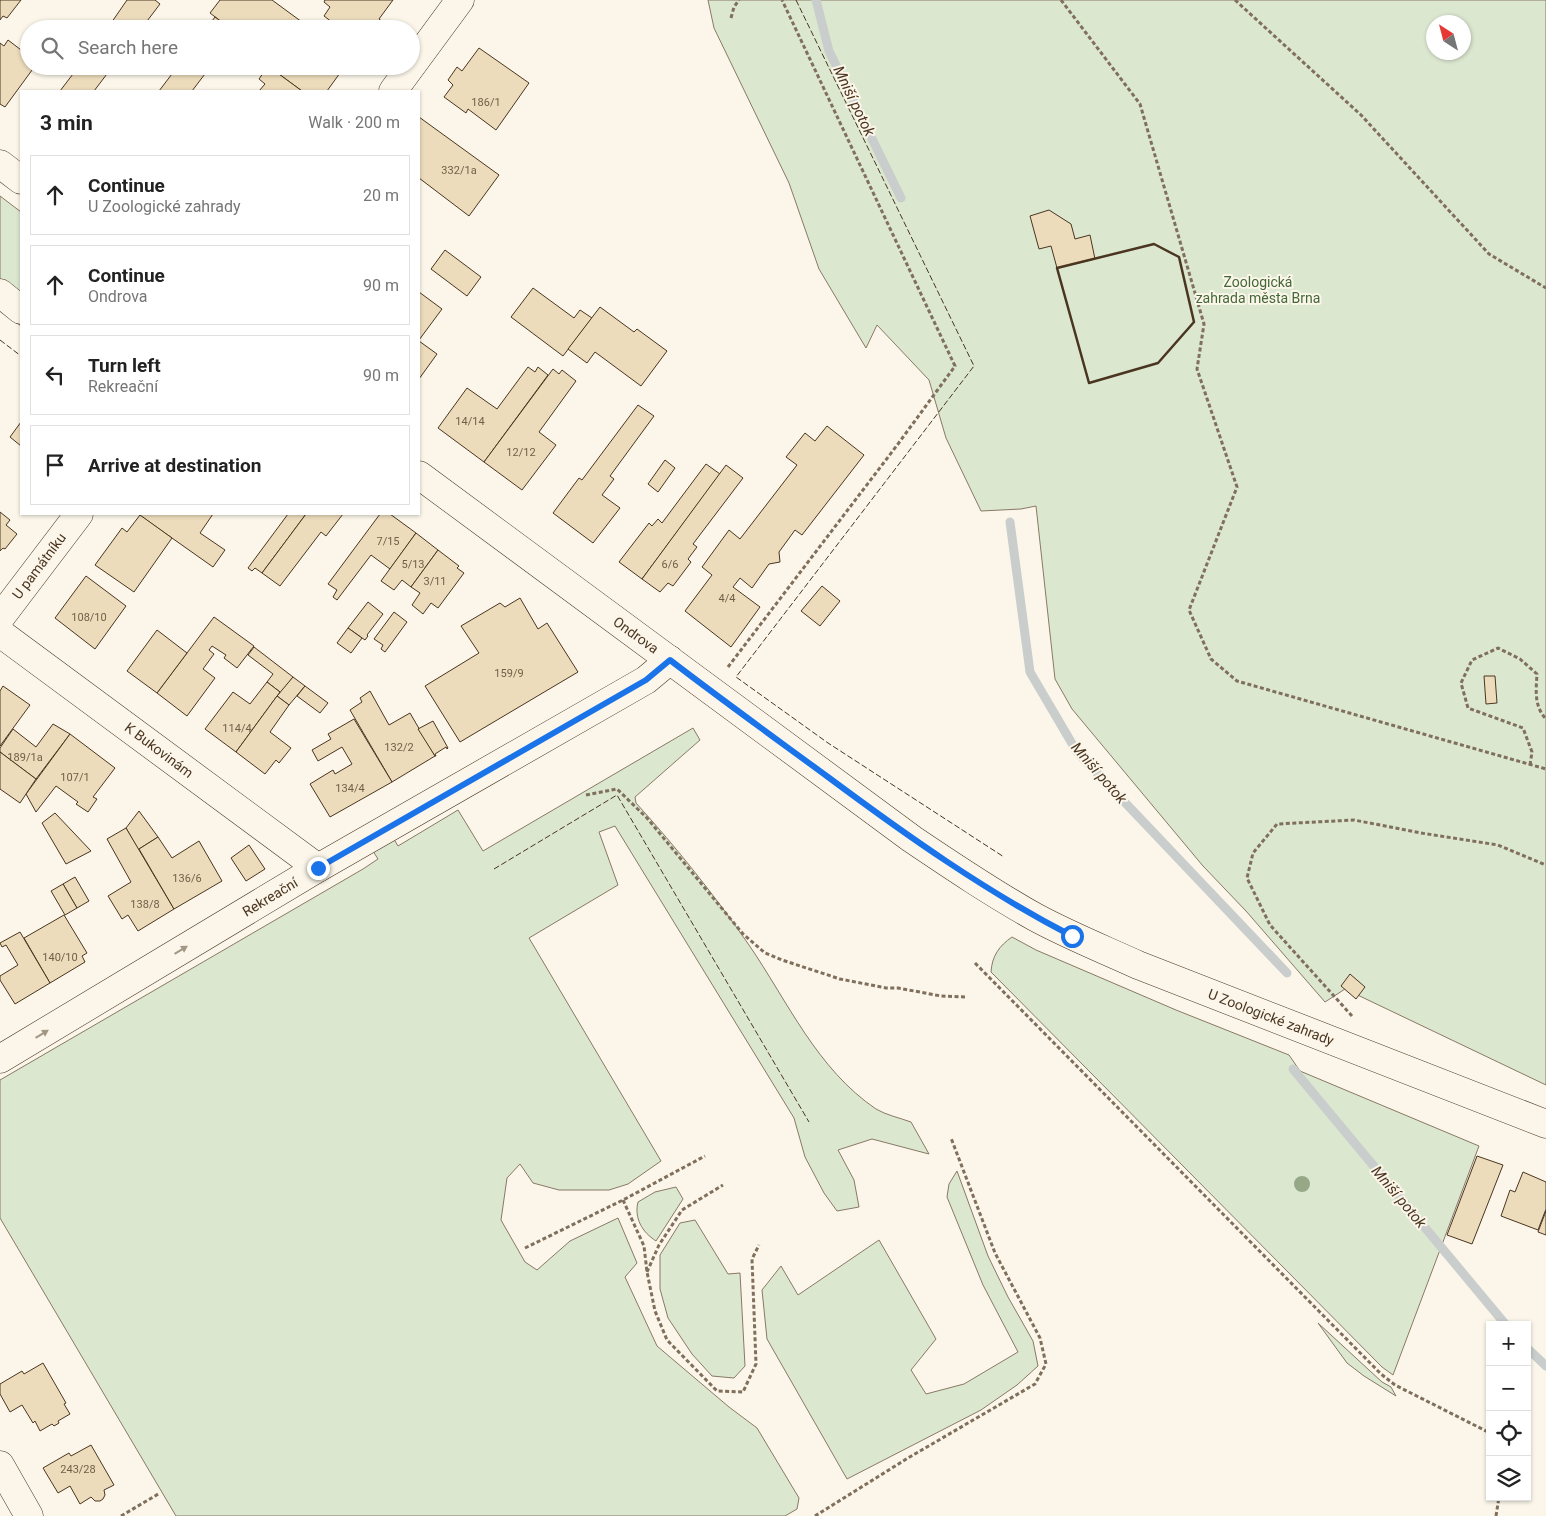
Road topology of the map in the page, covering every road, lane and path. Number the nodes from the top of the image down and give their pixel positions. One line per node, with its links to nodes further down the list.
1 (460, 0): 7 (street)
2 (739, 0): 6 (path)
3 (782, 0): 20 (path)
4 (1061, 0): 22 (path)
5 (1235, 0): 12 (path)
6 (731, 18)
7 (420, 54)
8 (405, 75): 9 (street)
9 (394, 90)
10 (0, 164): 11 (street)
11 (20, 179)
12 (1546, 288)
13 (0, 294): 14 (street)
14 (20, 309)
15 (420, 476): 19 (street, Ondrova)
16 (78, 515): 17 (street, U památníku)
17 (0, 618)
18 (0, 633): 26 (street, K Bukovinám)
19 (670, 660): 20 (street, Ondrova); 26 (street, Rekreační)
20 (714, 693): 27 (street, Ondrova)
21 (1546, 719): 22 (path)
22 (1530, 765): 23 (path)
23 (1546, 769)
24 (586, 795): 30 (path)
25 (1546, 866): 29 (path)
26 (318, 868): 31 (street, Rekreační, one-way to 26)
27 (1002, 897): 32 (street, U Zoologické zahrady)
28 (974, 963): 40 (path)
29 (1335, 995)
30 (965, 997)
31 (0, 1059)
32 (1546, 1124)
33 (951, 1138): 46 (path)
34 (705, 1156): 36 (path)
35 (723, 1185): 39 (path)
36 (623, 1200): 38 (path); 39 (path)
37 (759, 1245): 39 (path)
38 (525, 1248)
39 (647, 1272)
40 (1486, 1431)
41 (0, 1465): 44 (street)
42 (160, 1493): 45 (path)
43 (1498, 1501): 47 (path)
44 (29, 1516)
45 (121, 1516)
46 (815, 1516)
47 (1496, 1516)

